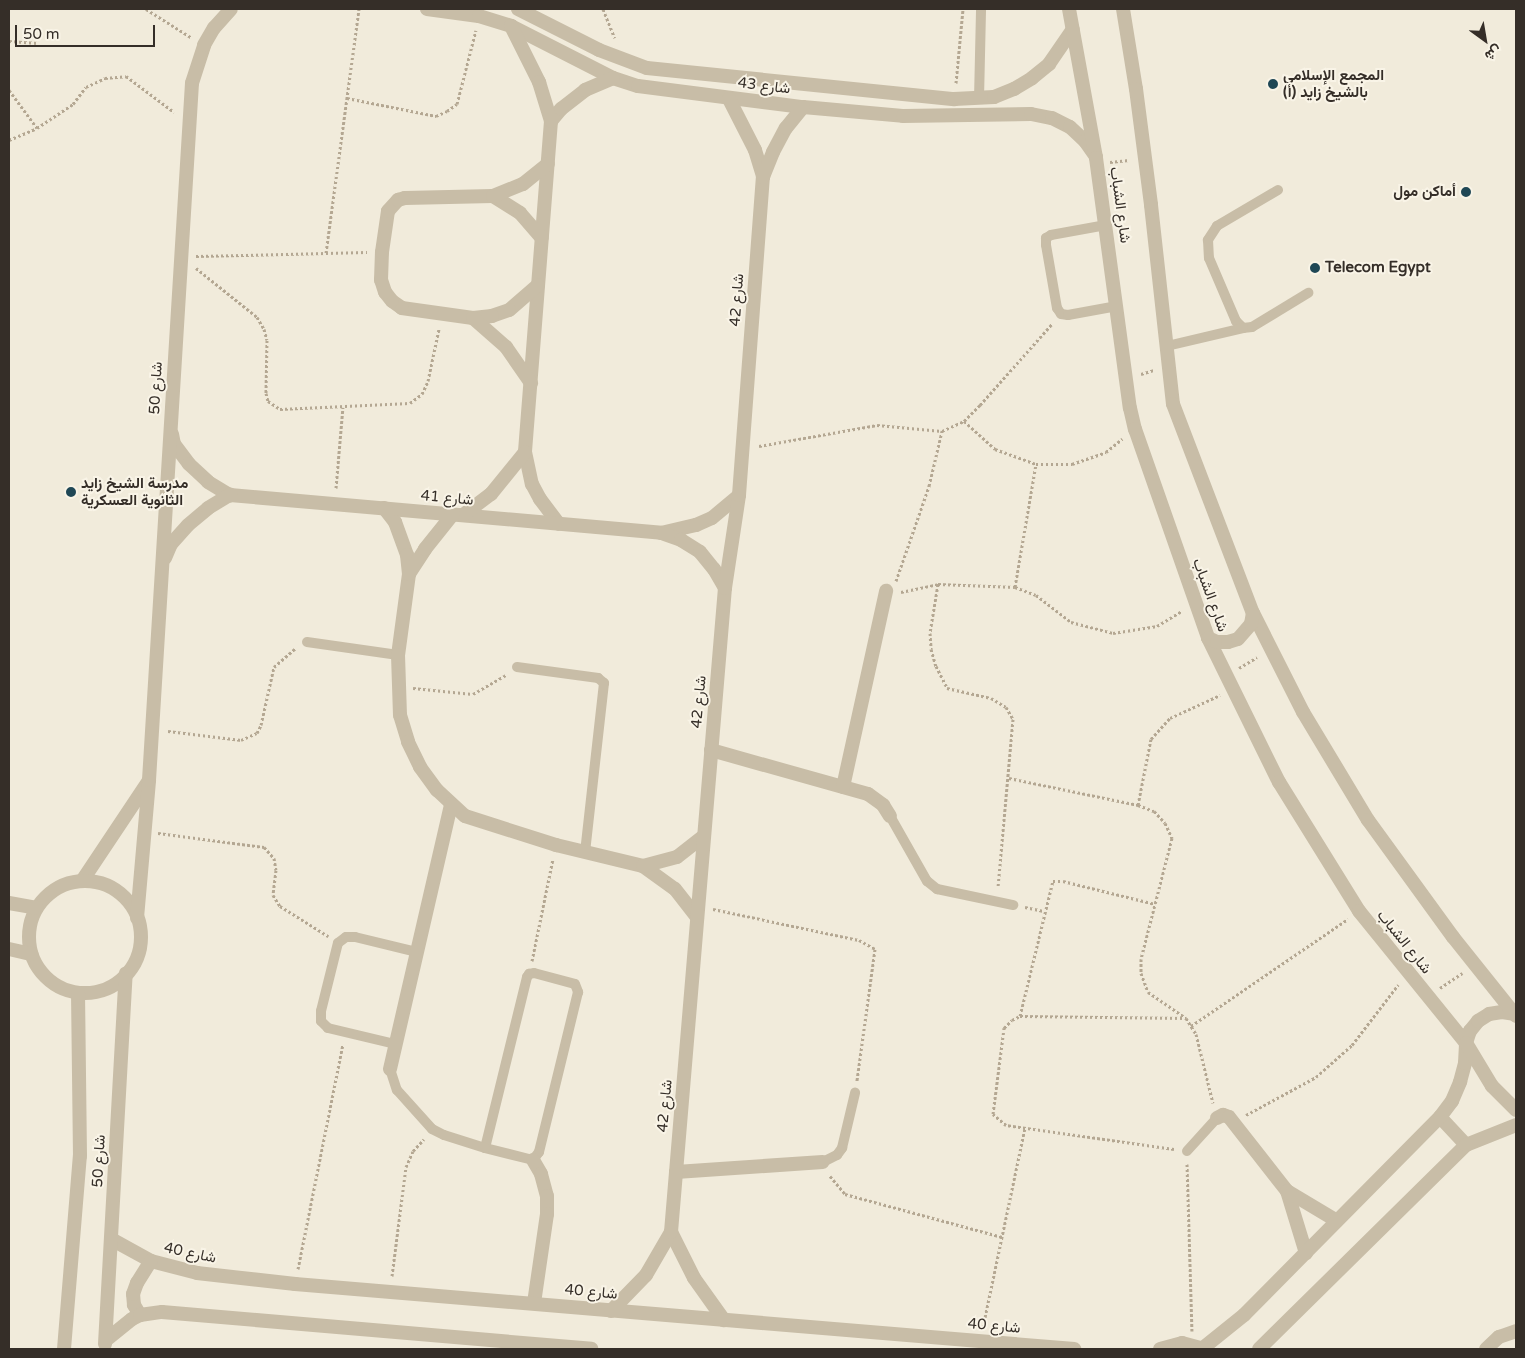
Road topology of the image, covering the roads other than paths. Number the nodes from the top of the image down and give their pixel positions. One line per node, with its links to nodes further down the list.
1 (231, 9): 29 (street, شارع 50)
2 (427, 9): 7 (street, شارع 43)
3 (518, 9): 12 (street, شارع 43)
4 (981, 9): 12 (lane)
5 (1069, 9): 9 (street, شارع الشباب)
6 (1123, 9): 27 (street, شارع الشباب)
7 (488, 14): 8 (street, شارع 43)
8 (512, 26): 10 (street, شارع 43); 14 (street)
9 (1073, 29): 12 (street, شارع 43); 15 (street, شارع الشباب)
10 (613, 78): 11 (street, شارع 43); 14 (street)
11 (729, 99): 13 (street, شارع 43); 17 (street, شارع 42)
12 (979, 99)
13 (804, 107): 15 (street, شارع 43); 17 (street, شارع 42)
14 (551, 121): 16 (street)
15 (1097, 161): 20 (street, شارع الشباب)
16 (548, 164): 19 (street); 21 (street)
17 (763, 177): 32 (street, شارع 42)
18 (1278, 190): 26 (lane)
19 (493, 196): 21 (street); 25 (street)
20 (1106, 225): 24 (street, شارع الشباب); 24 (lane)
21 (542, 238): 22 (street)
22 (538, 285): 25 (street); 28 (street)
23 (1308, 293): 26 (lane)
24 (1116, 306): 42 (street, شارع الشباب)
25 (473, 318): 28 (street)
26 (1243, 328): 27 (lane)
27 (1167, 346): 41 (street, شارع الشباب)
28 (531, 383): 30 (street)
29 (170, 421): 31 (street, شارع 41); 37 (street, شارع 50)
30 (525, 452): 34 (street); 35 (street)
31 (230, 495): 33 (street, شارع 41); 37 (street)
32 (739, 495): 36 (street, شارع 41); 39 (street, شارع 42)
33 (384, 508): 34 (street, شارع 41); 38 (street)
34 (458, 515): 35 (street, شارع 41); 38 (street)
35 (559, 524): 36 (street, شارع 41)
36 (661, 532): 39 (street, شارع 41)
37 (162, 566): 47 (street, شارع 50)
38 (409, 574): 44 (street)
39 (725, 588): 46 (street, شارع 42)
40 (886, 593): 48 (street)
41 (1254, 613): 42 (street); 65 (street, شارع الشباب)
42 (1208, 638): 66 (street, شارع الشباب)
43 (307, 642): 44 (lane)
44 (398, 655): 49 (street)
45 (517, 667): 52 (lane)
46 (711, 750): 48 (street); 51 (street, شارع 42)
47 (150, 780): 54 (street); 59 (street, شارع 50)
48 (843, 787): 50 (street)
49 (451, 804): 52 (street); 61 (street)
50 (890, 816): 56 (lane)
51 (704, 836): 53 (street); 58 (street, شارع 42)
52 (585, 852): 53 (street)
53 (643, 866): 58 (street)
54 (82, 882): 57 (street); 59 (street)
55 (9, 903): 57 (street)
56 (1013, 905)
57 (38, 908): 62 (street)
58 (697, 912): 79 (street, شارع 42)
59 (137, 918): 63 (street)
60 (9, 949): 62 (street)
61 (417, 952): 67 (street); 67 (lane)
62 (31, 954): 64 (street)
63 (126, 974): 64 (street); 83 (street, شارع 50)
64 (78, 993): 93 (street, شارع 50)
65 (1515, 1015): 66 (street)
66 (1466, 1042): 70 (street, شارع الشباب); 71 (street)
67 (396, 1044): 68 (street)
68 (390, 1069): 75 (lane)
69 (855, 1093): 78 (lane)
70 (1516, 1110)
71 (1440, 1117): 74 (street); 81 (street)
72 (1217, 1118): 76 (lane); 80 (street)
73 (1516, 1125): 74 (street)
74 (1466, 1145): 97 (street)
75 (485, 1148): 77 (lane); 77 (lane)
76 (1187, 1151)
77 (533, 1160): 86 (street)
78 (823, 1162): 79 (street)
79 (676, 1172): 82 (street, شارع 42)
80 (1287, 1190): 81 (street); 84 (street)
81 (1337, 1221): 84 (street)
82 (671, 1232): 87 (street, شارع 42); 89 (street)
83 (111, 1239): 85 (street, شارع 40); 91 (street, شارع 50)
84 (1306, 1253): 92 (street)
85 (151, 1261): 86 (street, شارع 40); 88 (street)
86 (534, 1303): 87 (street, شارع 40)
87 (610, 1311): 89 (street, شارع 40)
88 (140, 1315): 91 (street); 94 (street)
89 (724, 1320): 95 (street, شارع 40)
90 (1516, 1331): 98 (street)
91 (105, 1345)
92 (1200, 1348): 96 (street)
93 (64, 1349)
94 (591, 1349)
95 (1074, 1349)
96 (1160, 1349)
97 (1260, 1349)
98 (1486, 1349)

